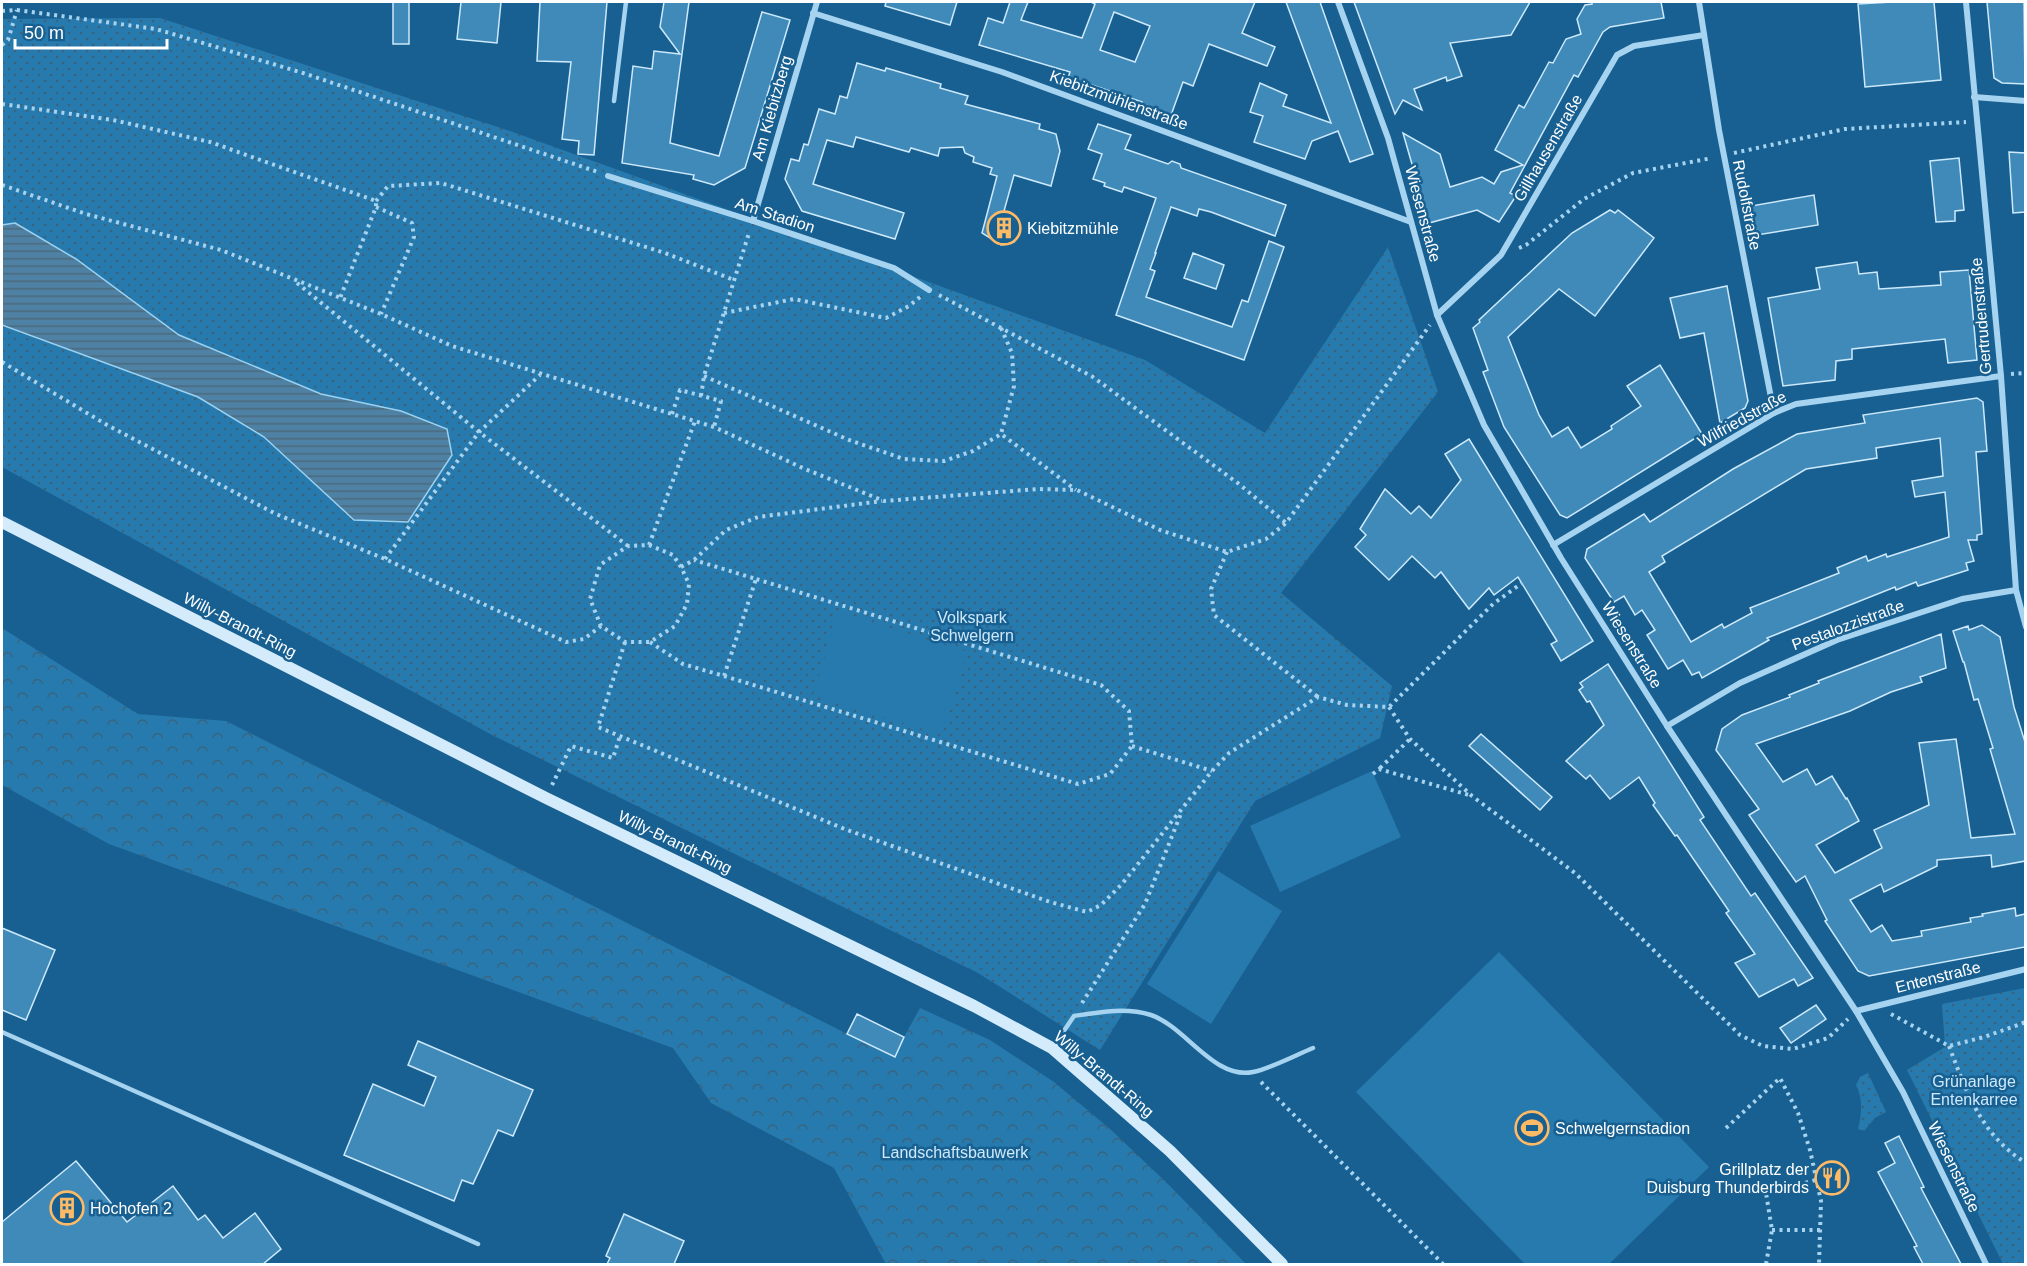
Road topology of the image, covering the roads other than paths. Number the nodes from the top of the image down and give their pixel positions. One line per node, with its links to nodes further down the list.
1 (626, 2): 10 (lane)
2 (817, 2): 6 (street, Am Kiebitzberg)
3 (1338, 2): 13 (street, Wiesenstraße)
4 (1699, 2): 7 (street, Rudolfstraße)
5 (1966, 2): 8 (street, Gertrudenstraße)
6 (813, 13): 12 (street, Am Kiebitzberg); 13 (street, Kiebitzmühlenstraße)
7 (1704, 35): 15 (street, Gillhausenstraße); 17 (street, Rudolfstraße)
8 (1974, 97): 9 (street); 16 (street, Gertrudenstraße)
9 (2025, 101)
10 (614, 102)
11 (608, 176): 12 (street, Am Stadion)
12 (753, 221): 14 (street, Am Stadion)
13 (1411, 222): 15 (street, Wiesenstraße)
14 (929, 290)
15 (1437, 315): 19 (street, Wiesenstraße)
16 (2001, 376): 17 (street, Wilfriedstraße); 20 (street, Gertrudenstraße)
17 (1774, 413): 19 (street, Wilfriedstraße)
18 (2, 522): 26 (main road, Willy-Brandt-Ring)
19 (1553, 545): 22 (street, Wiesenstraße)
20 (2016, 590): 21 (street, Gertrudenstraße); 22 (street, Pestalozzistraße)
21 (2025, 627)
22 (1666, 726): 24 (street, Wiesenstraße)
23 (2025, 969): 24 (street, Entenstraße)
24 (1856, 1011): 30 (street, Wiesenstraße)
25 (2, 1032): 28 (lane)
26 (1052, 1048): 27 (lane); 29 (main road, Willy-Brandt-Ring)
27 (1313, 1048)
28 (478, 1244)
29 (1282, 1264)
30 (1986, 1264)

